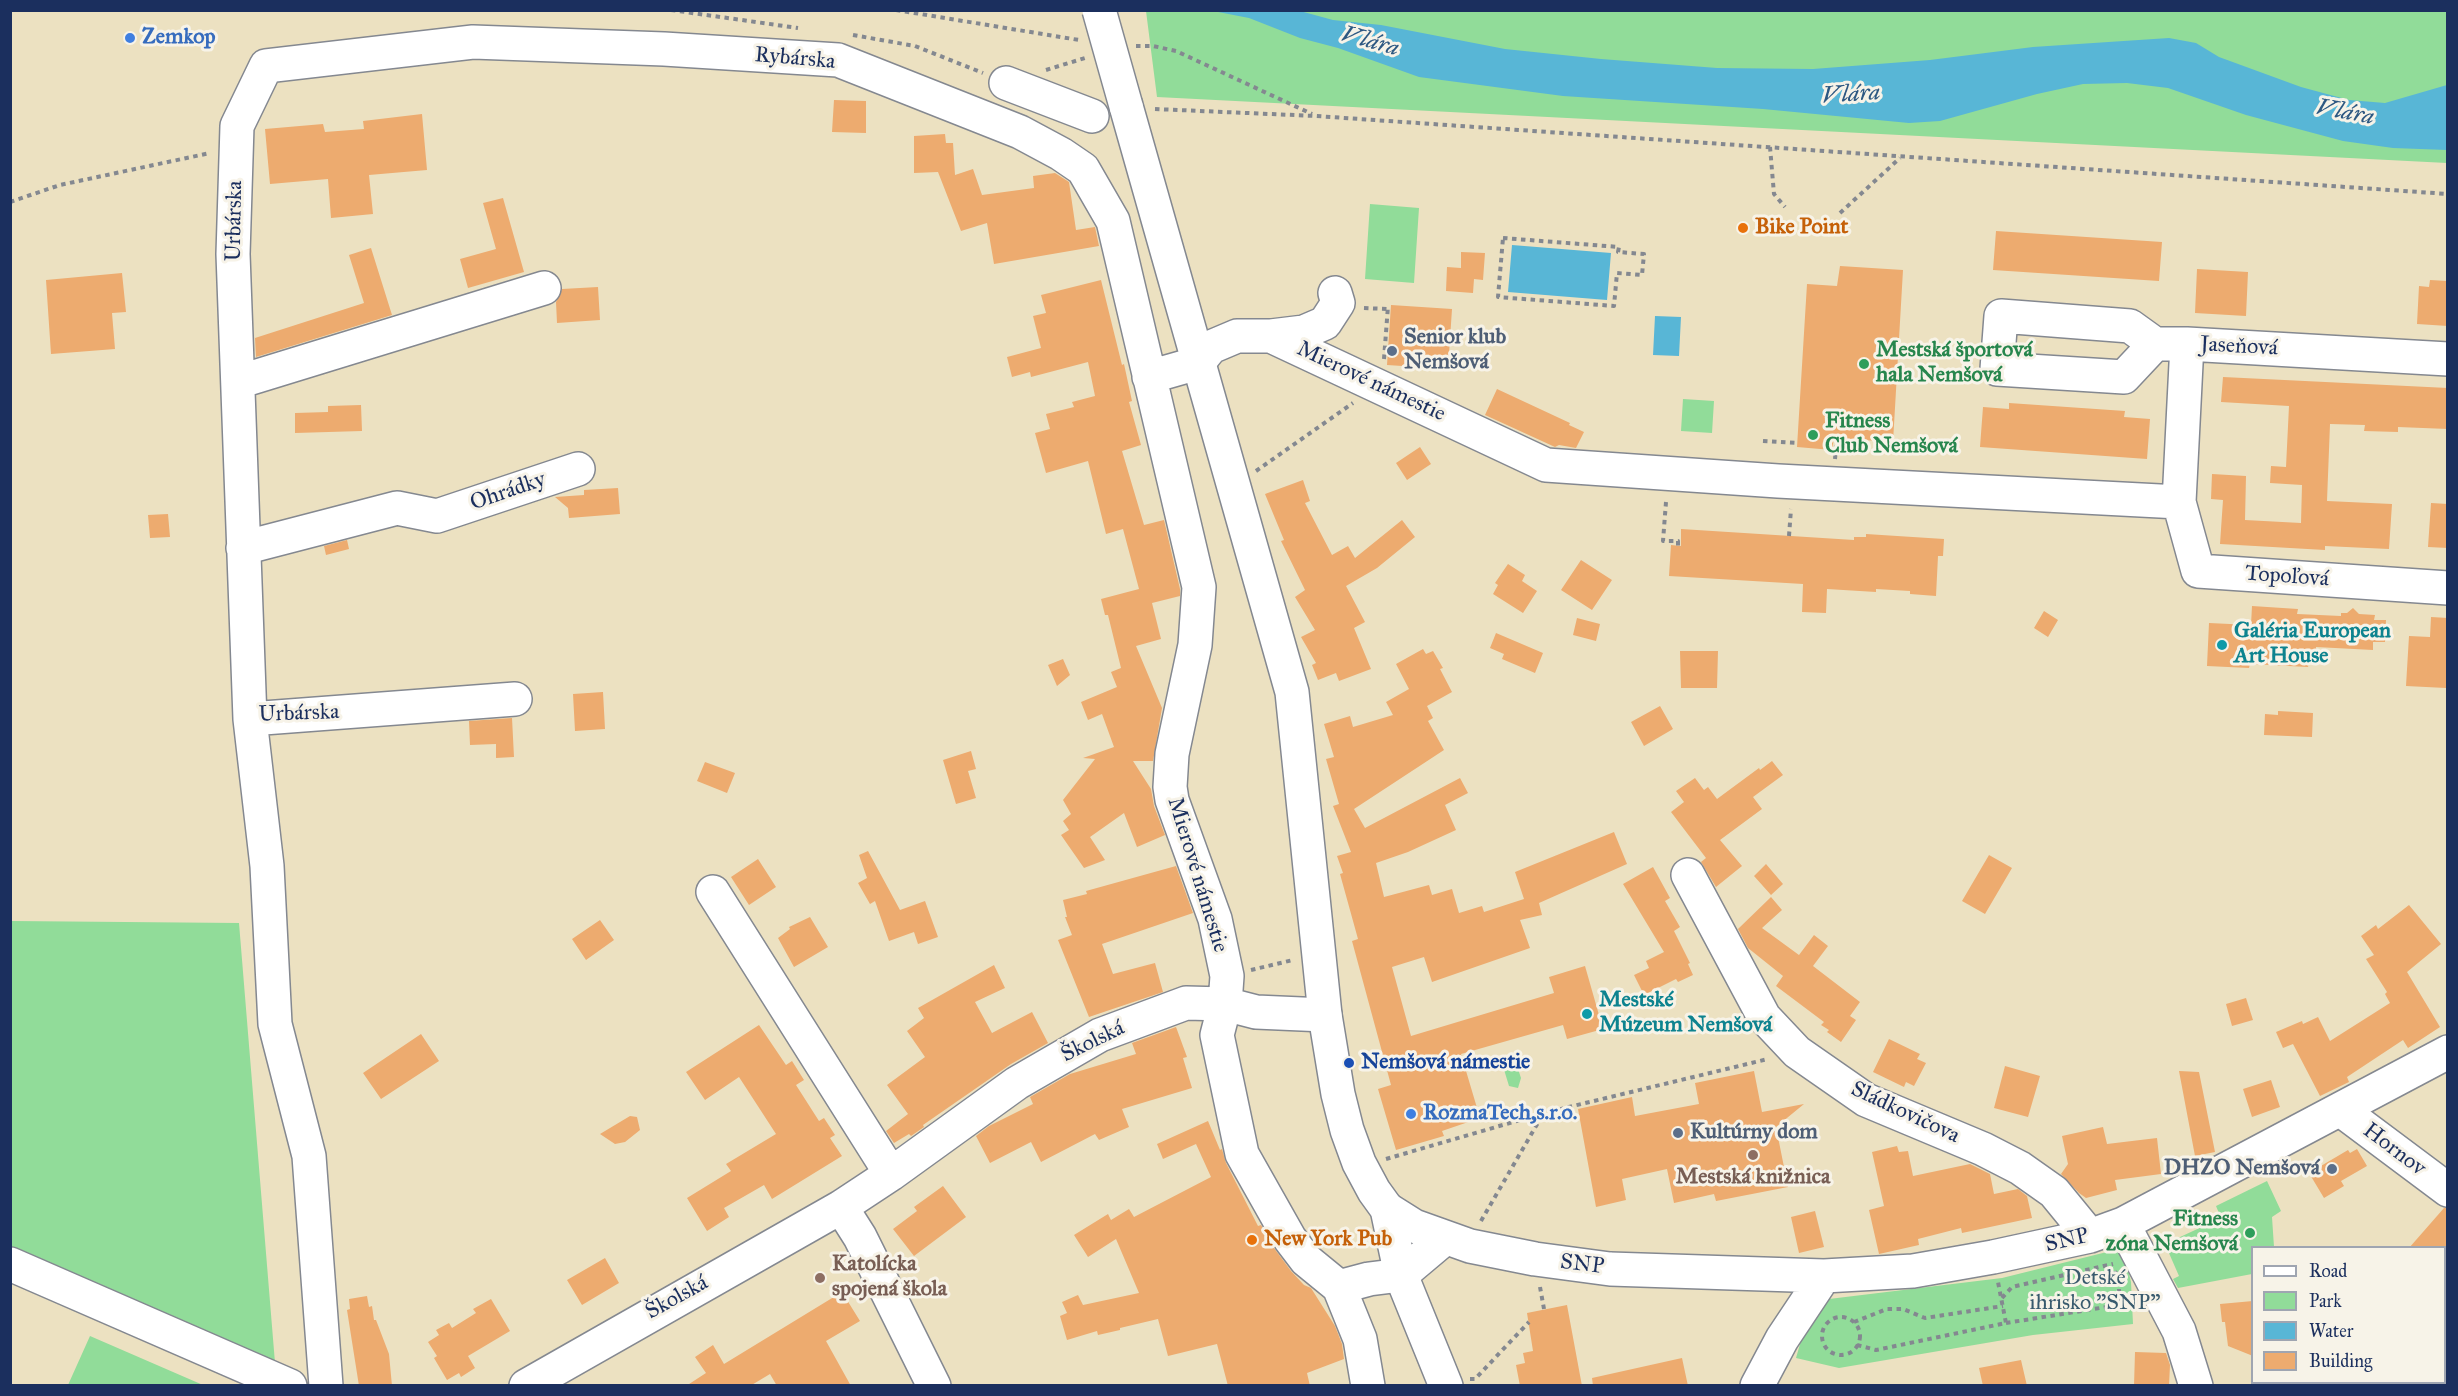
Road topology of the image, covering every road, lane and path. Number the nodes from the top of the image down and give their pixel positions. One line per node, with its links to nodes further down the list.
1 (896, 10): 3 (path)
2 (1099, 10): 9 (street, bridge)
3 (1091, 42)
4 (1125, 47): 11 (path)
5 (1094, 55): 8 (path)
6 (266, 66): 12 (street, Urbárska); 14 (street, Rybárska)
7 (1006, 83): 8 (street)
8 (1046, 85): 10 (street); 14 (street)
9 (1136, 107): 11 (path); 28 (street)
10 (1092, 116)
11 (1316, 116): 13 (path)
12 (237, 146): 17 (path); 30 (street, Urbárska)
13 (1770, 147): 15 (path); 18 (path)
14 (1061, 154): 29 (street, Rybárska)
15 (1901, 157): 16 (path); 19 (path)
16 (2448, 194)
17 (10, 202)
18 (1785, 207)
19 (1840, 213)
20 (1619, 247): 20 (path)
21 (544, 288): 30 (street)
22 (1335, 293): 24 (street)
23 (1388, 306): 31 (path)
24 (1271, 336): 28 (street, Mierové námestie); 31 (street, Mierové námestie)
25 (2155, 344): 26 (street)
26 (2187, 344): 27 (street, Jaseňová); 37 (street, Jaseňová)
27 (2448, 359)
28 (1198, 363): 29 (street, Mierové námestie); 47 (street)
29 (1149, 377): 46 (street, Mierové námestie)
30 (238, 382): 39 (street, Urbárska)
31 (1380, 386): 35 (path); 37 (street, Mierové námestie)
32 (1763, 441): 33 (path)
33 (1797, 443)
34 (578, 469): 39 (street, Ohrádky)
35 (1256, 472)
36 (1666, 502): 38 (path)
37 (2179, 502): 40 (street, Topoľová)
38 (1678, 546)
39 (243, 548): 42 (street, Urbárska)
40 (2448, 588)
41 (515, 699): 42 (street, Urbárska)
42 (250, 719): 77 (street)
43 (1688, 875): 48 (street, Sládkovičova)
44 (713, 892): 53 (street)
45 (1304, 957): 46 (path)
46 (1226, 990): 47 (street, Školská); 53 (street, Školská); 66 (street, Mierové námestie)
47 (1325, 1015): 56 (street)
48 (1797, 1052): 51 (path); 59 (street, Sládkovičova)
49 (2448, 1052): 50 (street, SNP)
50 (2341, 1110): 54 (street, Hornov); 57 (street, SNP)
51 (1544, 1113): 52 (path); 58 (path)
52 (1382, 1160)
53 (891, 1174): 55 (street, Školská)
54 (2448, 1190)
55 (841, 1207): 78 (street, Školská); 79 (street)
56 (1387, 1209): 58 (street, SNP); 62 (street)
57 (2123, 1224): 59 (street, SNP); 64 (street)
58 (1460, 1235): 62 (street); 63 (street, SNP)
59 (2090, 1236): 60 (street, SNP)
60 (1993, 1257): 63 (street, SNP); 68 (path)
61 (10, 1264): 76 (street)
62 (1401, 1275): 66 (street); 75 (street)
63 (1824, 1276): 81 (street)
64 (2153, 1279): 67 (path); 82 (street)
65 (1539, 1281): 70 (path)
66 (1333, 1282): 80 (street, Mierové námestie)
67 (2118, 1284): 68 (path); 73 (path)
68 (2002, 1298): 69 (path)
69 (2003, 1306): 72 (path); 73 (path)
70 (1544, 1309)
71 (1529, 1322): 75 (path)
72 (1854, 1322): 74 (path); 74 (path)
73 (2006, 1323): 74 (path)
74 (1857, 1345)
75 (1457, 1382)
76 (290, 1386)
77 (326, 1386)
78 (526, 1386)
79 (934, 1386)
80 (1368, 1386)
81 (1757, 1386)
82 (2196, 1386)

